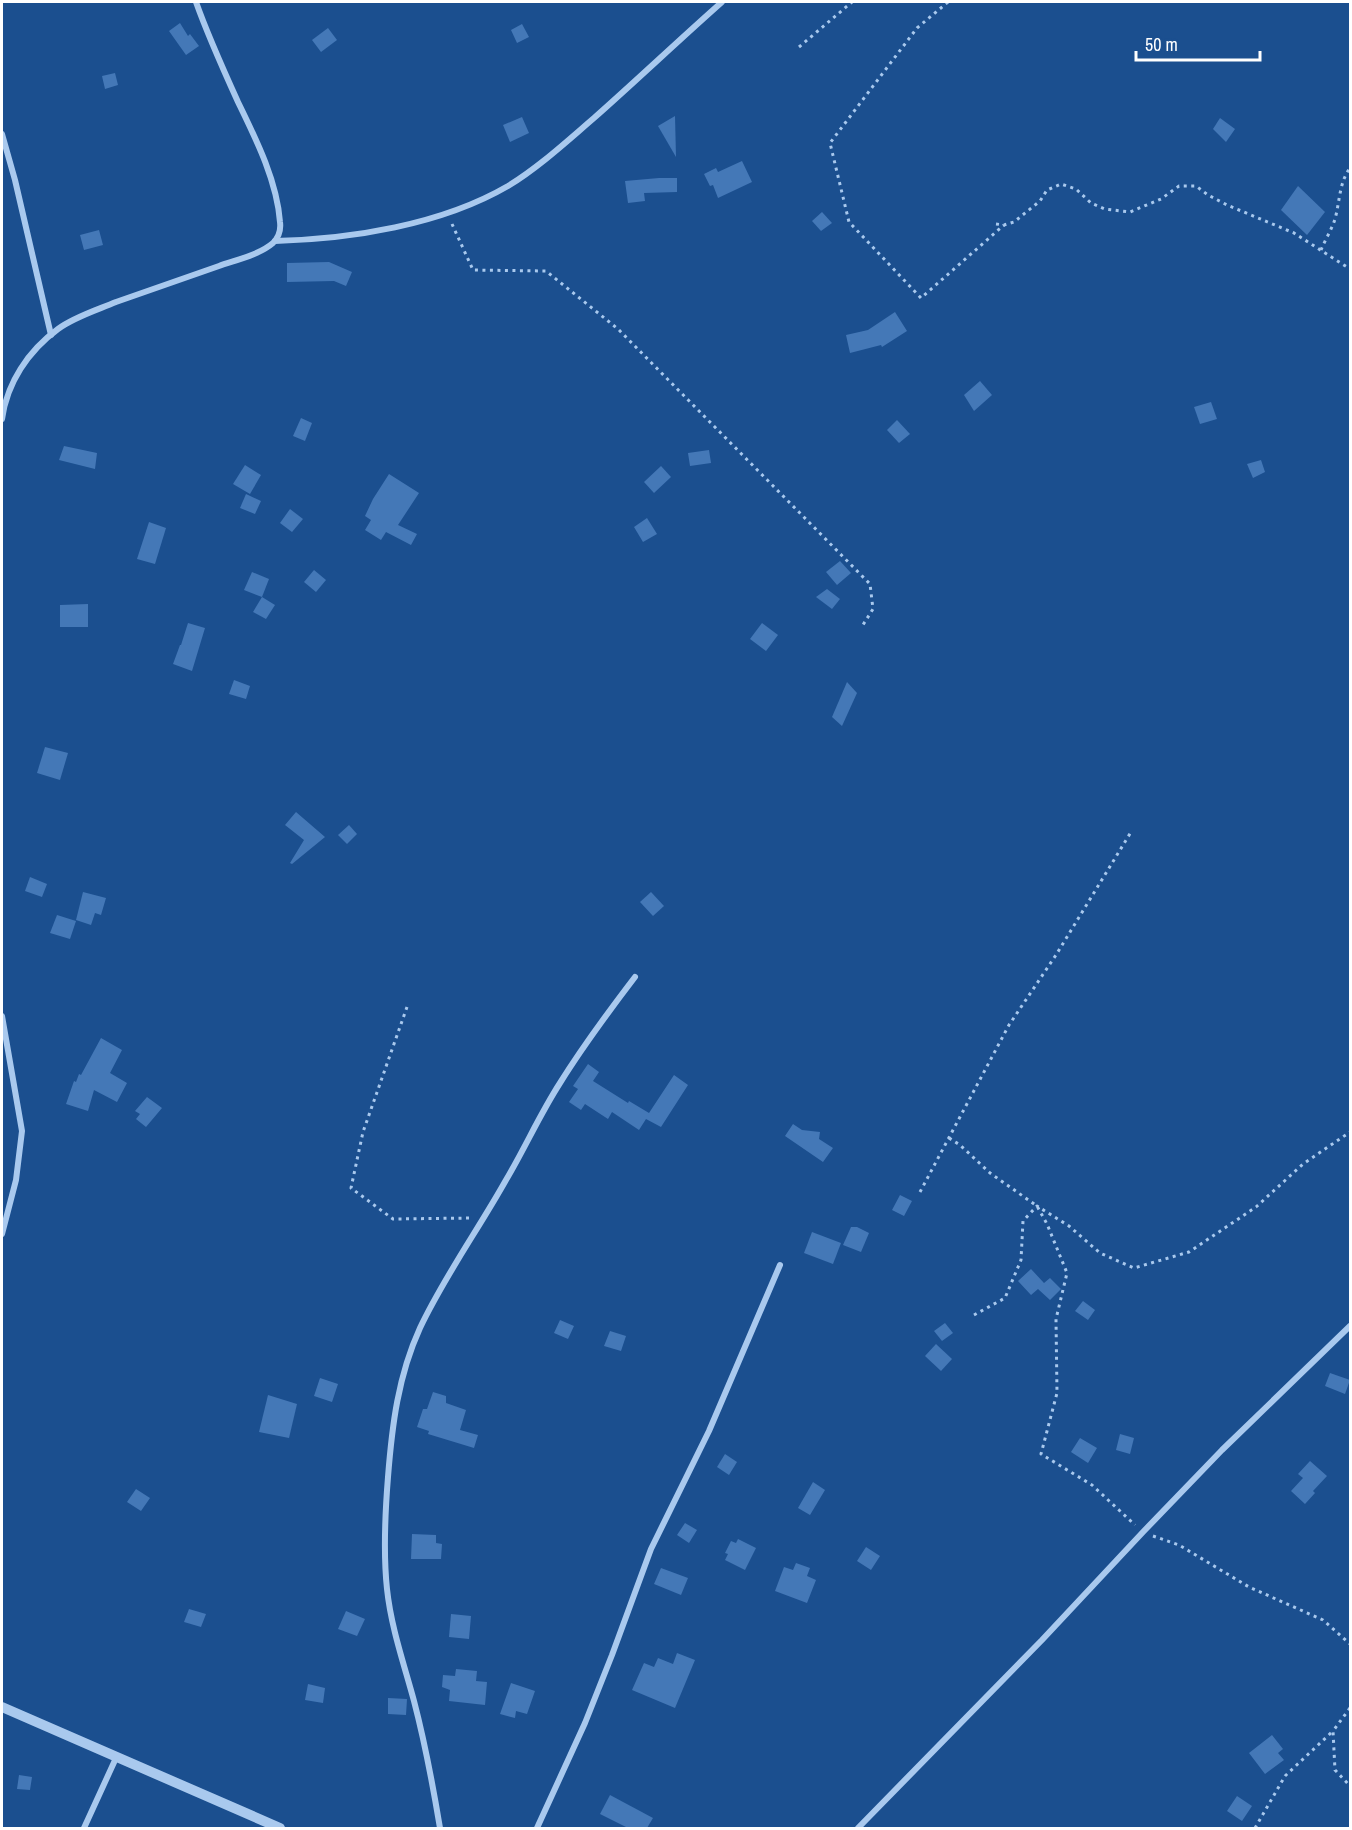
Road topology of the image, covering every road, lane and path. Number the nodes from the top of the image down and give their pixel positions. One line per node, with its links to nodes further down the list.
1 (196, 2): 11 (street)
2 (722, 2): 8 (street)
3 (852, 2): 5 (path)
4 (948, 2): 10 (path)
5 (799, 47)
6 (2, 134): 14 (street)
7 (1350, 168): 12 (path)
8 (448, 214): 11 (street); 16 (path)
9 (996, 224): 10 (path)
10 (1004, 225): 12 (path)
11 (275, 241): 14 (street)
12 (1321, 251): 13 (path)
13 (1350, 269)
14 (51, 335): 15 (street)
15 (2, 419)
16 (861, 628)
17 (1131, 832): 22 (path)
18 (635, 977): 25 (street)
19 (406, 1007): 25 (path)
20 (2, 1016): 26 (street)
21 (1350, 1132): 24 (path)
22 (949, 1138): 23 (path); 24 (path)
23 (920, 1192)
24 (1036, 1206): 28 (path); 30 (path)
25 (483, 1218): 39 (street)
26 (2, 1234)
27 (780, 1264): 40 (street)
28 (974, 1315)
29 (1350, 1326): 30 (street)
30 (1143, 1532): 31 (path); 41 (street)
31 (1350, 1644)
32 (2, 1707): 35 (street)
33 (1350, 1708): 34 (path)
34 (1333, 1731): 36 (path); 42 (path)
35 (116, 1758): 37 (street); 38 (street)
36 (1350, 1786)
37 (84, 1828)
38 (280, 1828)
39 (441, 1828)
40 (537, 1828)
41 (858, 1828)
42 (1255, 1828)

